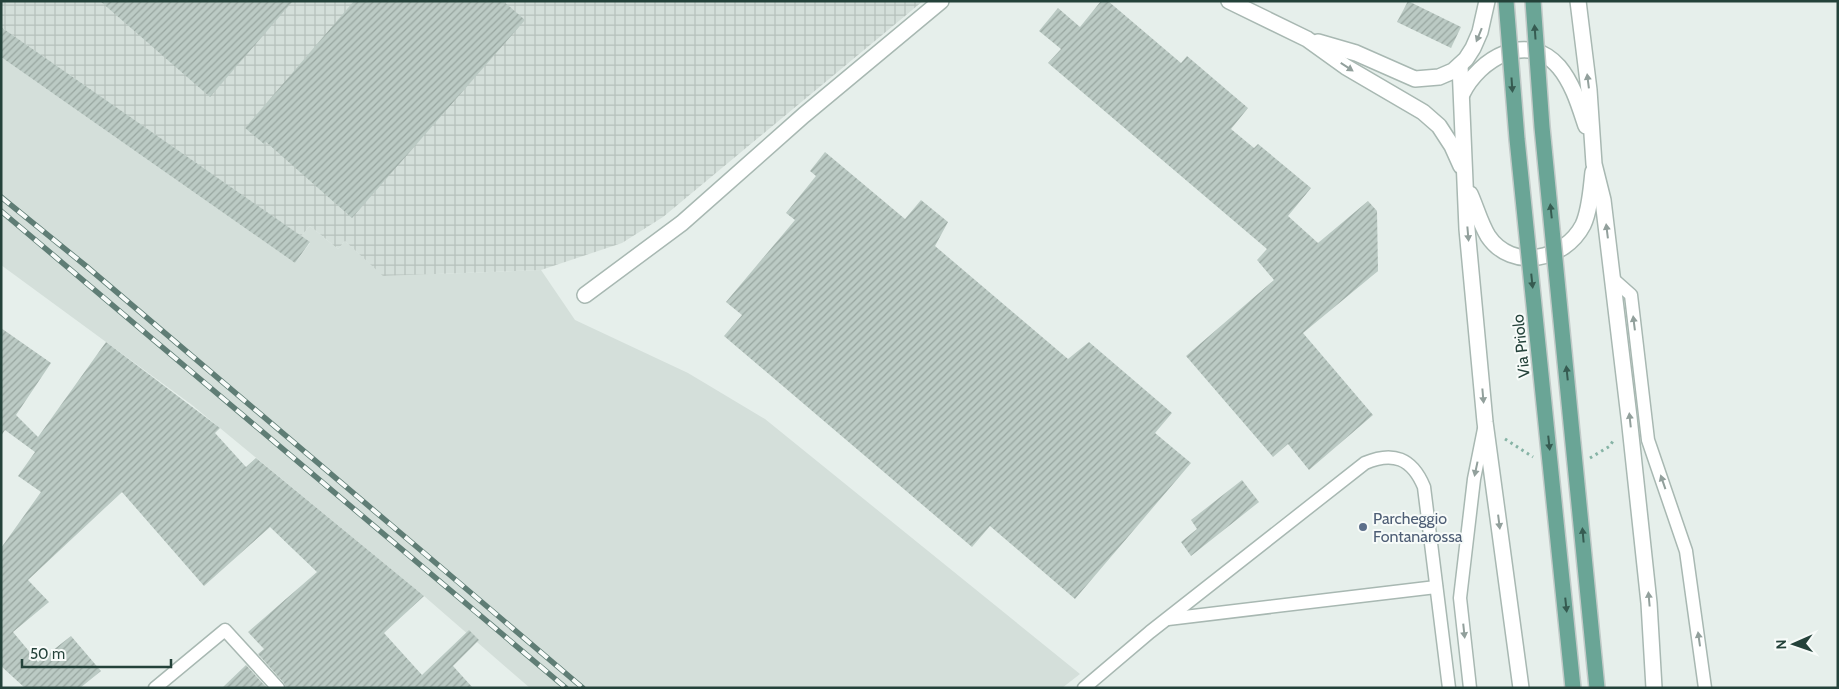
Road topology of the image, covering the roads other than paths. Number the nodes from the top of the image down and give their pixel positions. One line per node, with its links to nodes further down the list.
1 (942, 1): 15 (street)
2 (1230, 1): 7 (street)
3 (1487, 1): 8 (street, one-way to 8)
4 (1506, 1): 25 (main road, Via Priolo, one-way to 25, bridge)
5 (1533, 1): 26 (main road, one-way to 5, bridge)
6 (1578, 1): 11 (street, one-way to 6)
7 (1307, 39): 9 (street); 13 (street, one-way to 13)
8 (1460, 65): 9 (street); 10 (street)
9 (1415, 79): 10 (street)
10 (1465, 84): 11 (street); 13 (street)
11 (1593, 147): 12 (street)
12 (1594, 164): 13 (street); 14 (street, one-way to 12)
13 (1466, 181): 16 (street, one-way to 16)
14 (1613, 279): 27 (street, one-way to 14); 28 (lane, one-way to 14)
15 (585, 295)
16 (1486, 422): 23 (lane, one-way to 23); 24 (street, one-way to 24)
17 (1436, 587): 18 (lane); 18 (lane); 22 (lane)
18 (1168, 619): 21 (lane)
19 (155, 688): 20 (lane)
20 (278, 688)
21 (1084, 688)
22 (1449, 688)
23 (1470, 688)
24 (1521, 688)
25 (1574, 688)
26 (1597, 688)
27 (1654, 688)
28 (1705, 688)

